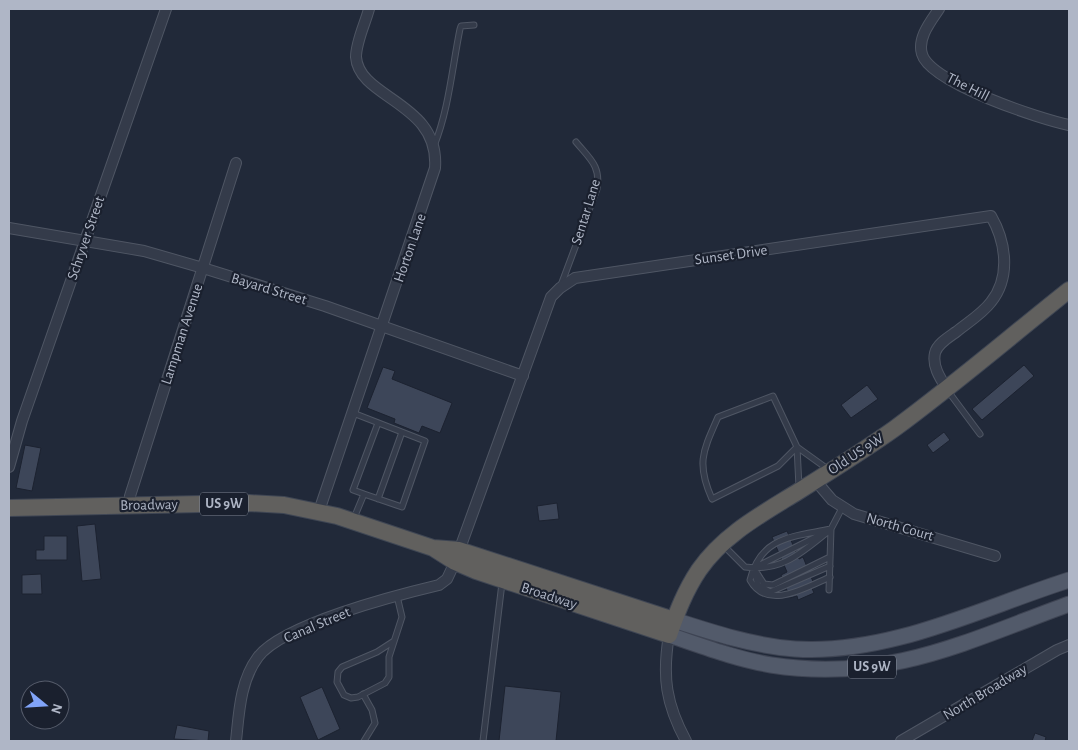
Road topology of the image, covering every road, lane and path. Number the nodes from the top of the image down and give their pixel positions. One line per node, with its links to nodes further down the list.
1 (166, 9): 10 (street, Schryver Street)
2 (369, 9): 7 (street, Horton Lane)
3 (940, 9): 5 (street, The Hill)
4 (474, 25): 7 (lane)
5 (1069, 125)
6 (576, 142): 12 (lane, Sentar Lane)
7 (434, 146): 14 (street, Horton Lane)
8 (236, 163): 11 (street, Lampman Avenue)
9 (9, 228): 10 (street, Bayard Street)
10 (85, 240): 11 (street, Bayard Street); 22 (street, Schryver Street)
11 (203, 268): 14 (street, Bayard Street); 28 (street, Lampman Avenue)
12 (560, 288): 15 (street); 16 (street, Sunset Drive)
13 (1069, 290): 16 (highway, Old US 9W)
14 (383, 326): 15 (street, Bayard Street); 17 (street, Horton Lane)
15 (523, 376): 35 (street)
16 (947, 389): 20 (lane); 23 (highway, Old US 9W)
17 (353, 413): 18 (lane); 31 (street, Horton Lane)
18 (378, 423): 19 (lane); 26 (lane)
19 (402, 432): 27 (lane); 27 (lane)
20 (980, 434)
21 (797, 447): 21 (lane); 23 (lane); 25 (lane)
22 (9, 467)
23 (830, 471): 24 (highway, Old US 9W)
24 (815, 480): 25 (highway, Old US 9W); 30 (street, North Court)
25 (800, 490): 34 (highway, Old US 9W)
26 (364, 494): 27 (lane); 32 (lane)
27 (378, 499)
28 (129, 506): 29 (highway, Broadway / US 9W); 31 (highway, Broadway / US 9W)
29 (9, 508)
30 (842, 508): 33 (lane); 36 (street, North Court)
31 (320, 511): 32 (highway, Broadway / US 9W)
32 (353, 521): 35 (highway, Broadway / US 9W)
33 (831, 529): 37 (lane); 39 (lane); 39 (lane); 39 (lane)
34 (722, 544): 39 (lane); 46 (highway, Old US 9W)
35 (457, 556): 41 (highway, Broadway / US 9W); 44 (street, Canal Street); 46 (highway, Broadway / US 9W)
36 (995, 556)
37 (830, 557): 38 (lane); 39 (lane)
38 (830, 566): 39 (lane); 40 (lane)
39 (753, 568): 40 (lane)
40 (830, 577): 43 (lane)
41 (503, 580): 46 (highway, Broadway / US 9W); 52 (lane)
42 (1069, 580): 46 (main road, US 9W)
43 (829, 590)
44 (397, 595): 47 (lane); 50 (street, Canal Street)
45 (1069, 604): 46 (main road, US 9W)
46 (671, 628): 53 (street)
47 (394, 641): 49 (lane); 49 (lane)
48 (1069, 645): 54 (street, North Broadway)
49 (363, 694): 51 (lane)
50 (236, 741)
51 (364, 741)
52 (483, 741)
53 (686, 741)
54 (901, 741)

